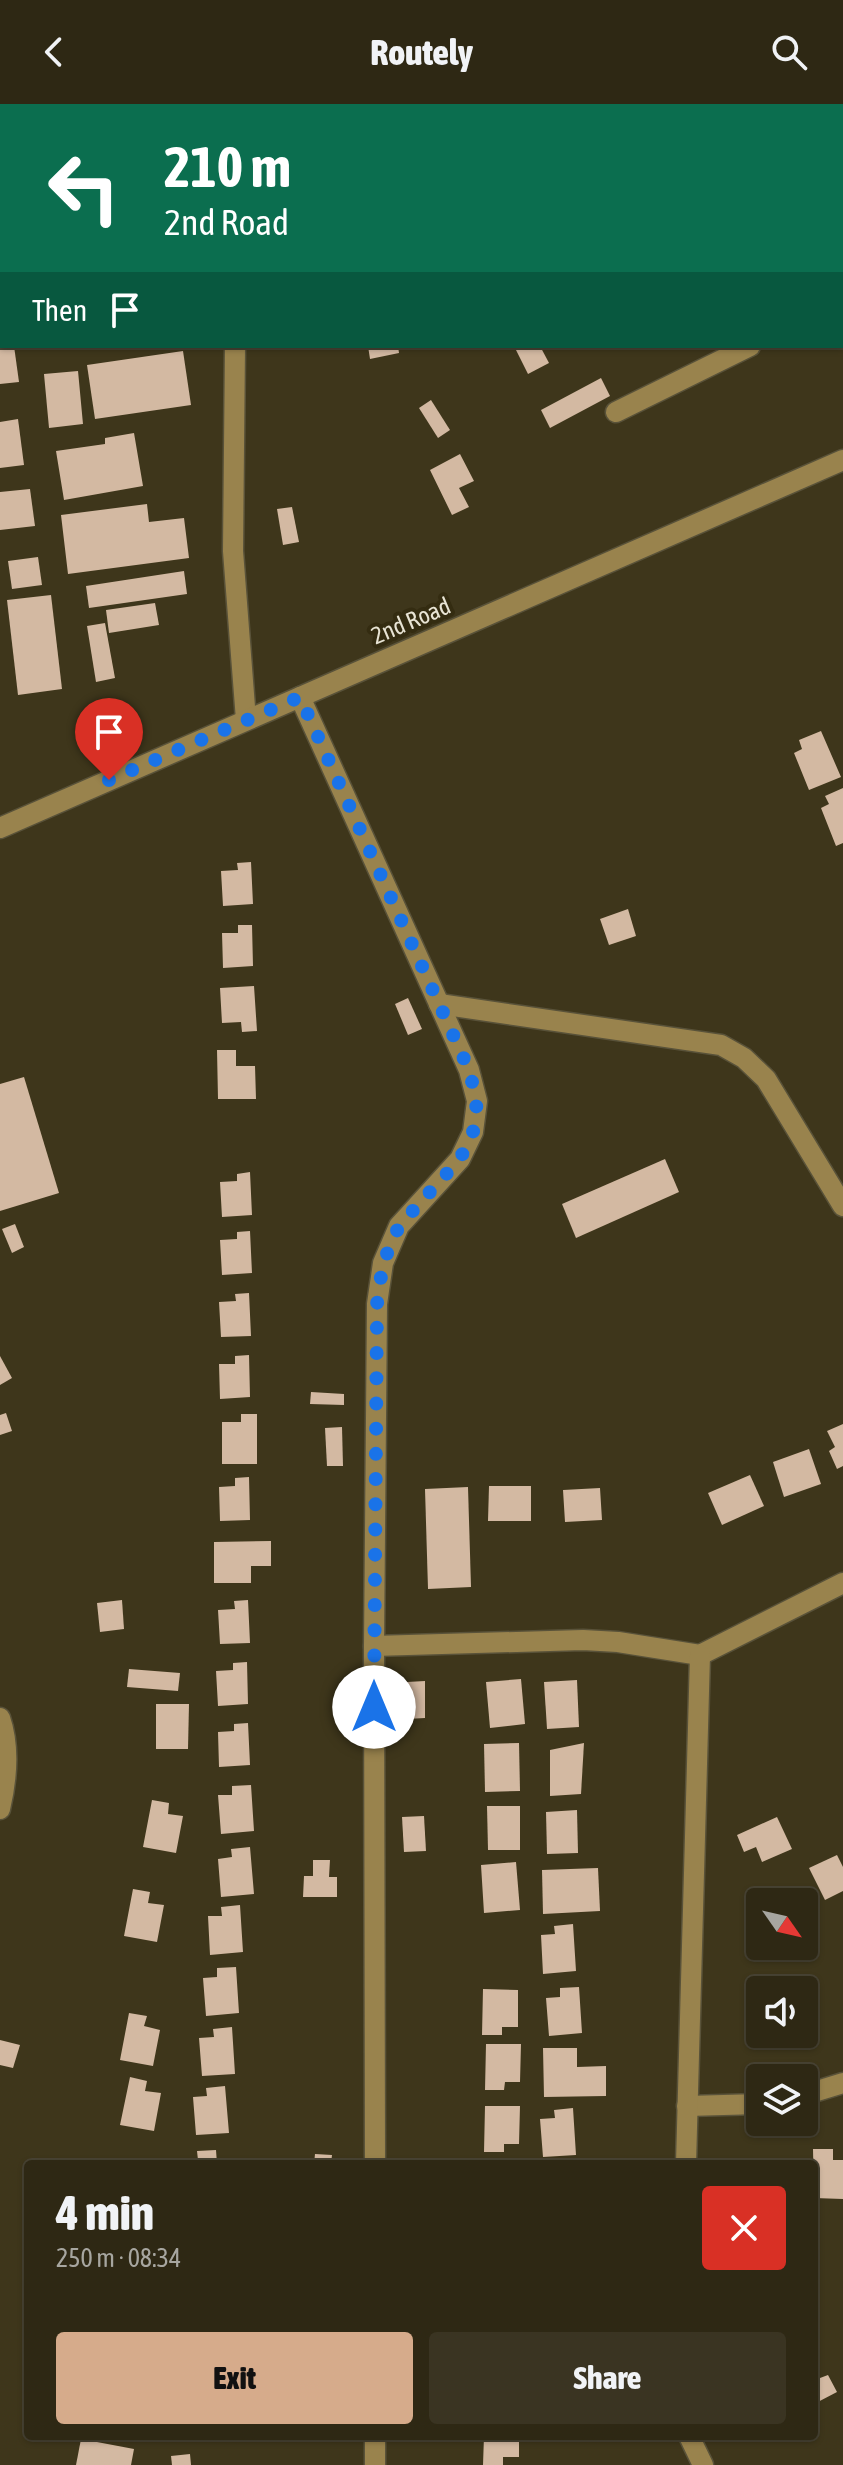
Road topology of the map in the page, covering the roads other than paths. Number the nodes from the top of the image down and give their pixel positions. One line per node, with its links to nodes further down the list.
1 (235, 348): 6 (street)
2 (746, 348): 3 (street)
3 (616, 412)
4 (843, 460): 5 (street, 2nd Road)
5 (300, 697): 6 (street, 2nd Road); 8 (street)
6 (246, 720): 7 (street, 2nd Road)
7 (0, 828)
8 (439, 1004): 9 (street); 11 (street)
9 (843, 1206)
10 (843, 1583): 12 (street)
11 (374, 1646): 12 (street); 19 (street)
12 (700, 1655): 18 (street)
13 (0, 1718): 14 (street)
14 (0, 1809)
15 (843, 2083): 16 (street)
16 (818, 2091)
17 (746, 2104): 18 (street)
18 (687, 2106): 20 (street)
19 (375, 2160)
20 (686, 2160)
21 (375, 2440): 23 (street)
22 (691, 2440): 24 (street)
23 (375, 2465)
24 (703, 2465)

